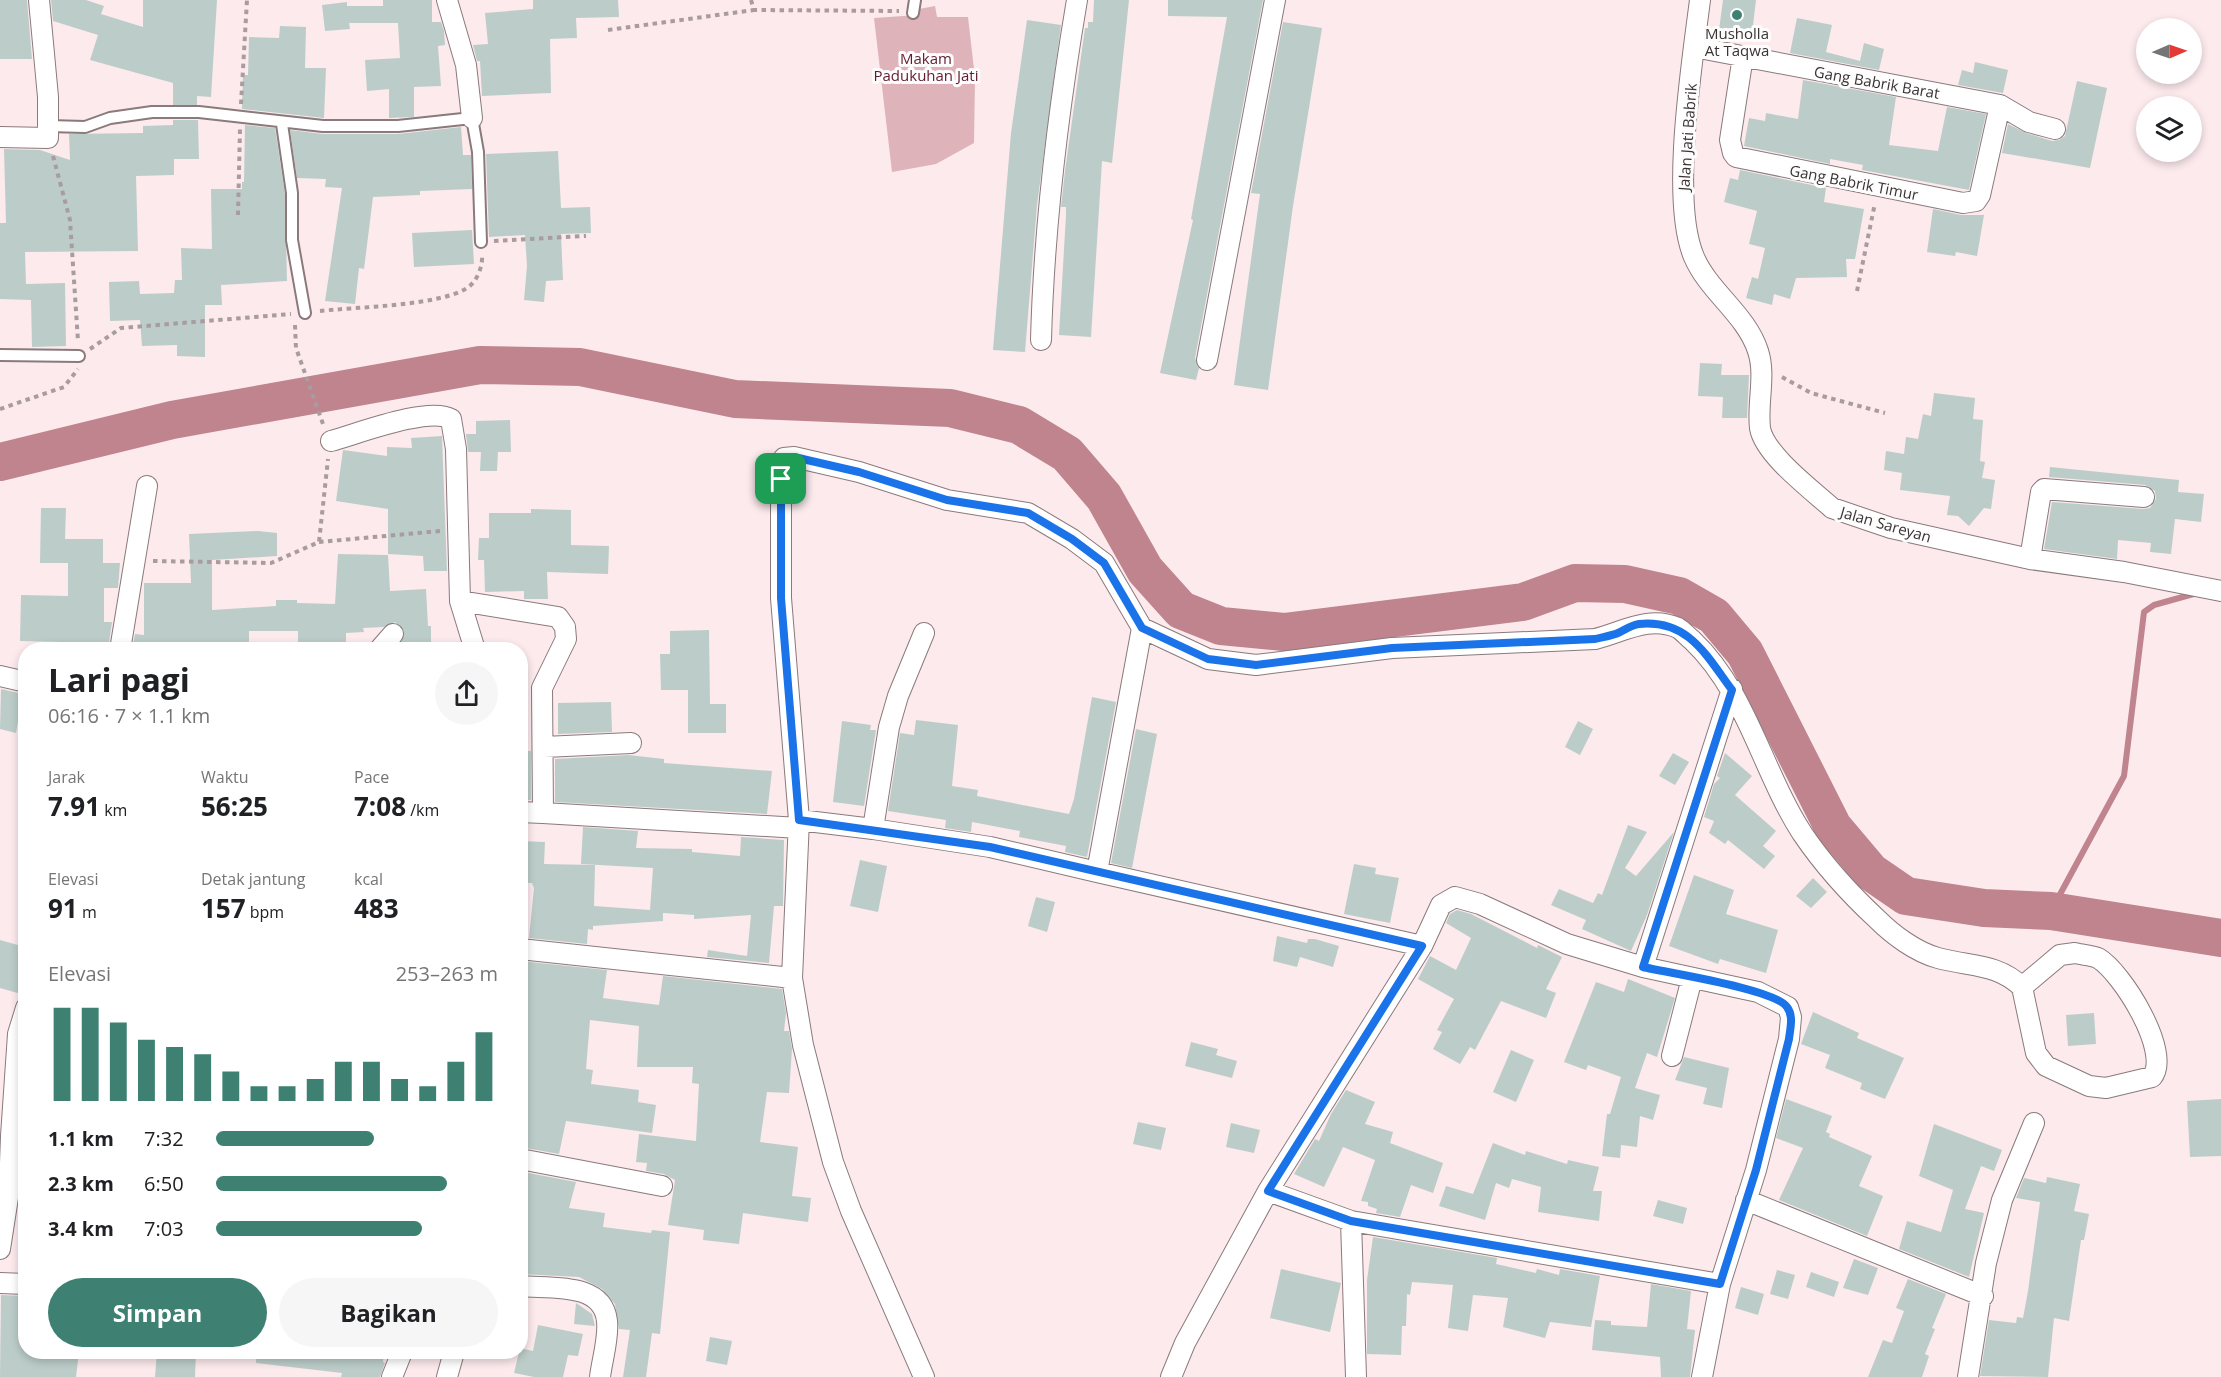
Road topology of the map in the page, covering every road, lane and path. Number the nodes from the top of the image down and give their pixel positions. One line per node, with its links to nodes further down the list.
1 (39, 0): 19 (street)
2 (247, 0): 15 (path)
3 (447, 0): 16 (street)
4 (751, 0): 9 (path)
5 (915, 0): 10 (lane)
6 (1077, 0): 28 (street)
7 (1275, 0): 32 (street)
8 (1700, 0): 12 (street, Jalan Jati Babrik)
9 (754, 10): 10 (path); 11 (path)
10 (914, 13)
11 (608, 30)
12 (1694, 47): 13 (street, Gang Babrik Barat); 22 (street, Jalan Jati Babrik)
13 (1743, 56): 14 (street, Gang Babrik Barat); 21 (street, Gang Babrik Timur)
14 (2000, 105): 18 (street, Gang Babrik Barat); 21 (street, Gang Babrik Timur)
15 (241, 118): 17 (lane); 19 (lane); 23 (path)
16 (472, 118): 17 (lane); 25 (lane)
17 (282, 124): 27 (lane)
18 (2055, 129)
19 (48, 132): 20 (street); 31 (path)
20 (0, 137)
21 (1878, 188): 26 (path)
22 (1684, 203): 29 (street, Jalan Sareyan)
23 (238, 216)
24 (586, 236): 25 (path)
25 (482, 242)
26 (1857, 291)
27 (300, 313): 36 (path)
28 (1041, 340)
29 (1759, 353): 35 (path); 43 (street, Jalan Sareyan)
30 (0, 355): 31 (lane)
31 (79, 356)
32 (1207, 360)
33 (78, 368): 34 (path)
34 (0, 409)
35 (1885, 413)
36 (323, 423)
37 (331, 441): 40 (street); 41 (path)
38 (147, 486): 42 (street)
39 (2144, 496): 43 (street)
40 (459, 530): 41 (path); 45 (street)
41 (319, 542): 42 (path)
42 (135, 559): 49 (street)
43 (2030, 559): 44 (street, Jalan Sareyan)
44 (2221, 591)
45 (460, 601): 51 (street); 56 (street)
46 (1142, 628): 54 (street); 59 (street); 61 (street)
47 (924, 633): 60 (street)
48 (393, 634): 50 (street)
49 (121, 642)
50 (386, 642)
51 (473, 642)
52 (0, 676): 53 (street)
53 (18, 680)
54 (1732, 690): 64 (street); 67 (street)
55 (631, 743): 56 (street)
56 (544, 747): 58 (street)
57 (528, 812): 58 (street)
58 (543, 813): 59 (street)
59 (799, 824): 60 (street); 65 (street)
60 (873, 829): 61 (street)
61 (1097, 872): 62 (street)
62 (1422, 946): 64 (street); 74 (street)
63 (528, 950): 65 (street)
64 (1643, 967): 66 (street)
65 (792, 978): 88 (street)
66 (1692, 978): 69 (street); 75 (street)
67 (2022, 987): 67 (street)
68 (18, 1034): 71 (street)
69 (1672, 1056)
70 (2034, 1123): 82 (street)
71 (18, 1136): 77 (street)
72 (528, 1161): 73 (street)
73 (662, 1186)
74 (1268, 1191): 76 (street); 89 (street)
75 (1746, 1200): 80 (street); 82 (street)
76 (1351, 1221): 80 (street); 90 (street)
77 (0, 1249)
78 (0, 1283): 79 (street)
79 (18, 1284)
80 (1720, 1284): 91 (street)
81 (528, 1287): 87 (street)
82 (1983, 1296): 92 (street)
83 (399, 1359): 85 (street)
84 (452, 1359): 86 (street)
85 (392, 1377)
86 (447, 1377)
87 (600, 1377)
88 (924, 1377)
89 (1171, 1377)
90 (1356, 1377)
91 (1702, 1377)
92 (1968, 1377)

